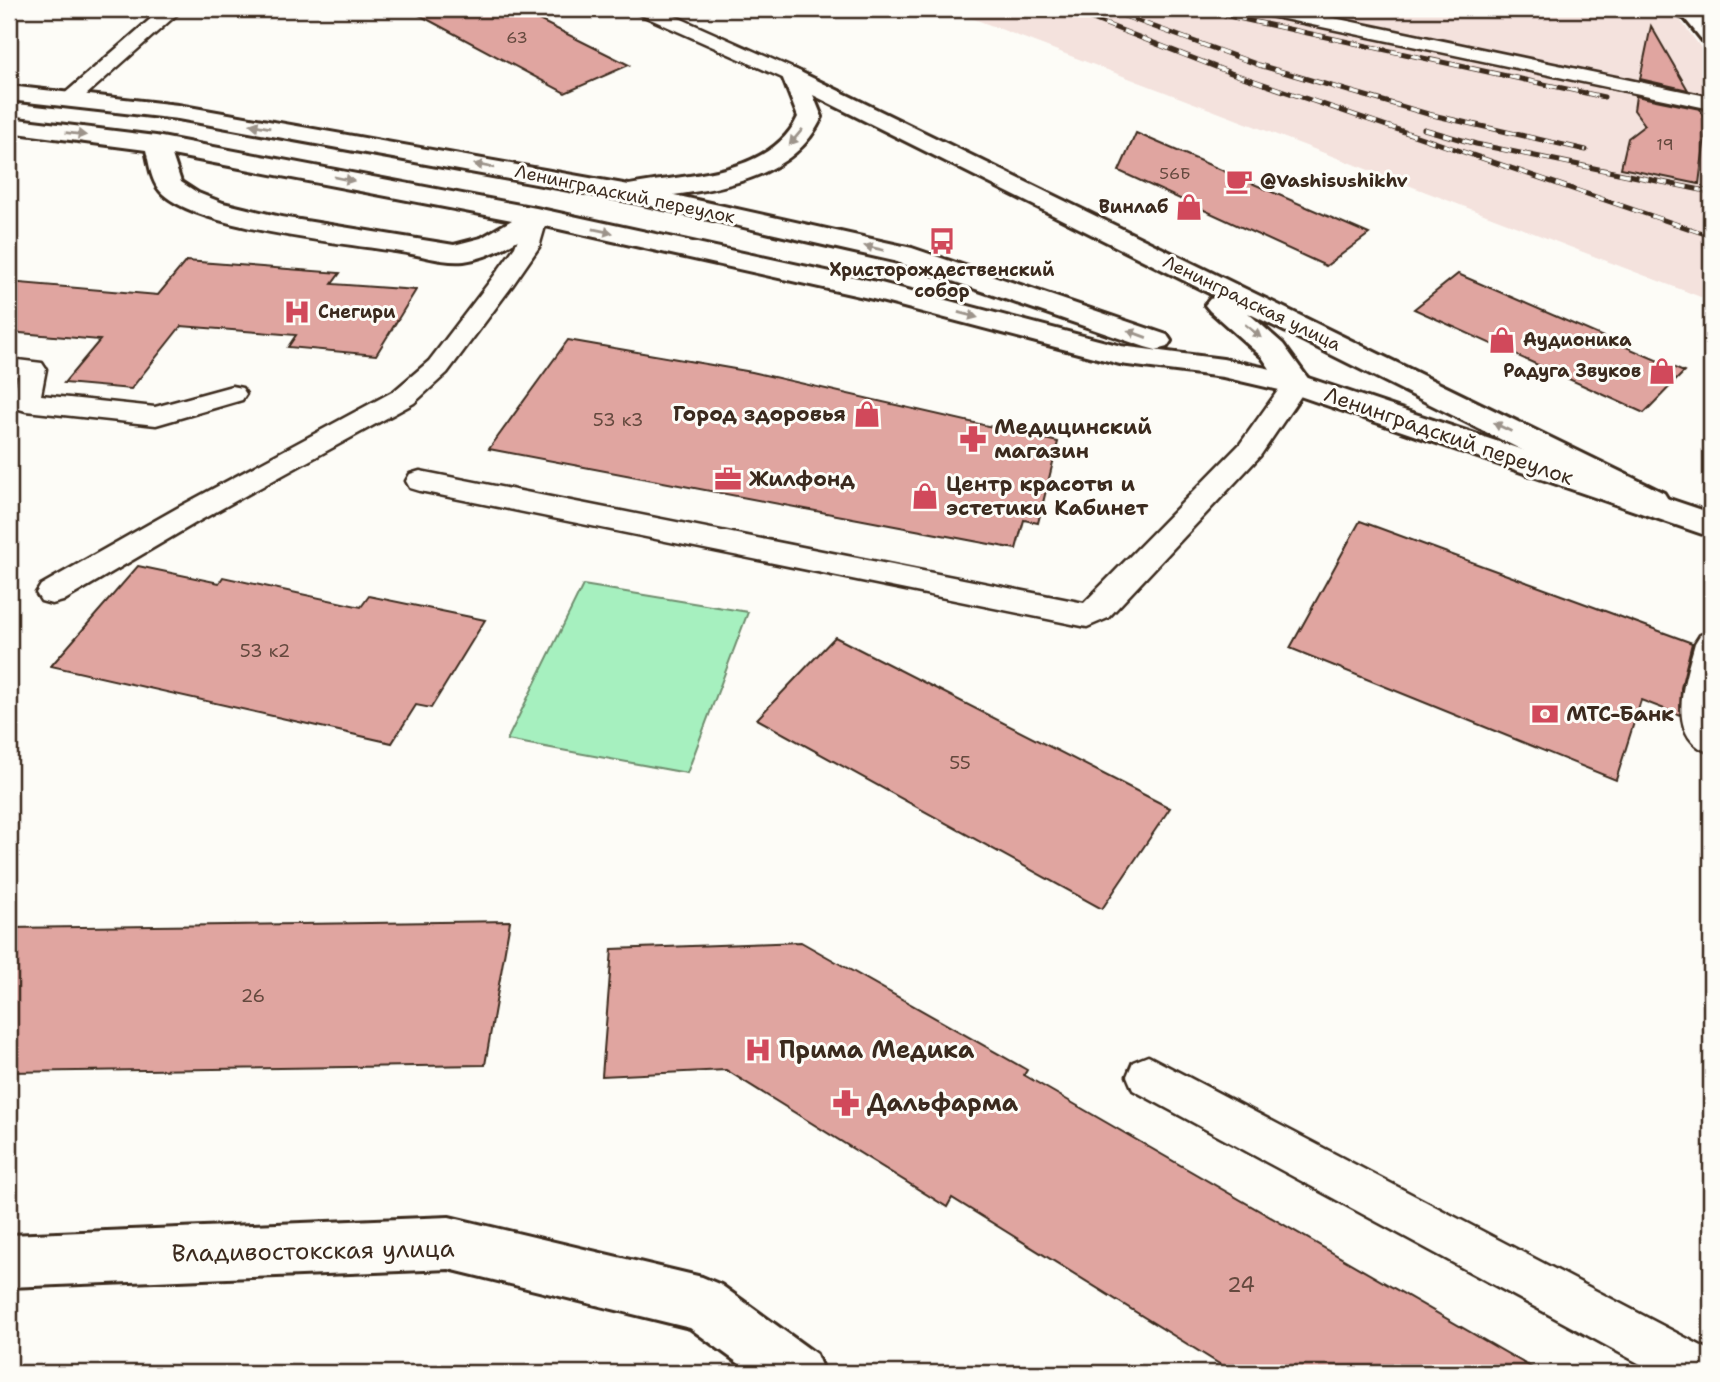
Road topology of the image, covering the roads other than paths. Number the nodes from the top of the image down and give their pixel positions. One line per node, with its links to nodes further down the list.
1 (173, 9): 8 (lane)
2 (645, 9): 6 (lane)
3 (1265, 9): 9 (lane)
4 (1690, 11): 5 (main road)
5 (1711, 36)
6 (794, 76): 12 (main road, one-way to 12); 14 (main road, Ленинградская улица)
7 (9, 93): 8 (main road, Ленинградский переулок)
8 (69, 100): 12 (main road, Ленинградский переулок, one-way to 8)
9 (1711, 103)
10 (9, 125): 11 (main road, Ленинградский переулок, one-way to 11)
11 (156, 144): 13 (main road, Ленинградский переулок, one-way to 13); 13 (main road)
12 (629, 193): 16 (main road, Ленинградский переулок, one-way to 12)
13 (536, 216): 16 (main road, Ленинградский переулок, one-way to 16); 22 (lane)
14 (1161, 258): 17 (main road, one-way to 17); 20 (main road, Ленинградская улица, one-way to 14)
15 (9, 366): 18 (lane)
16 (1223, 368): 17 (main road, Ленинградский переулок)
17 (1296, 384): 19 (lane); 20 (main road, Ленинградский переулок)
18 (232, 394)
19 (421, 481)
20 (1673, 511): 21 (main road, Ленинградская улица)
21 (1711, 525)
22 (52, 593)
23 (1711, 643): 24 (lane)
24 (1711, 739)
25 (1148, 1076): 28 (lane)
26 (9, 1262): 27 (main road, Владивостокская улица)
27 (797, 1373)
28 (1704, 1373)

